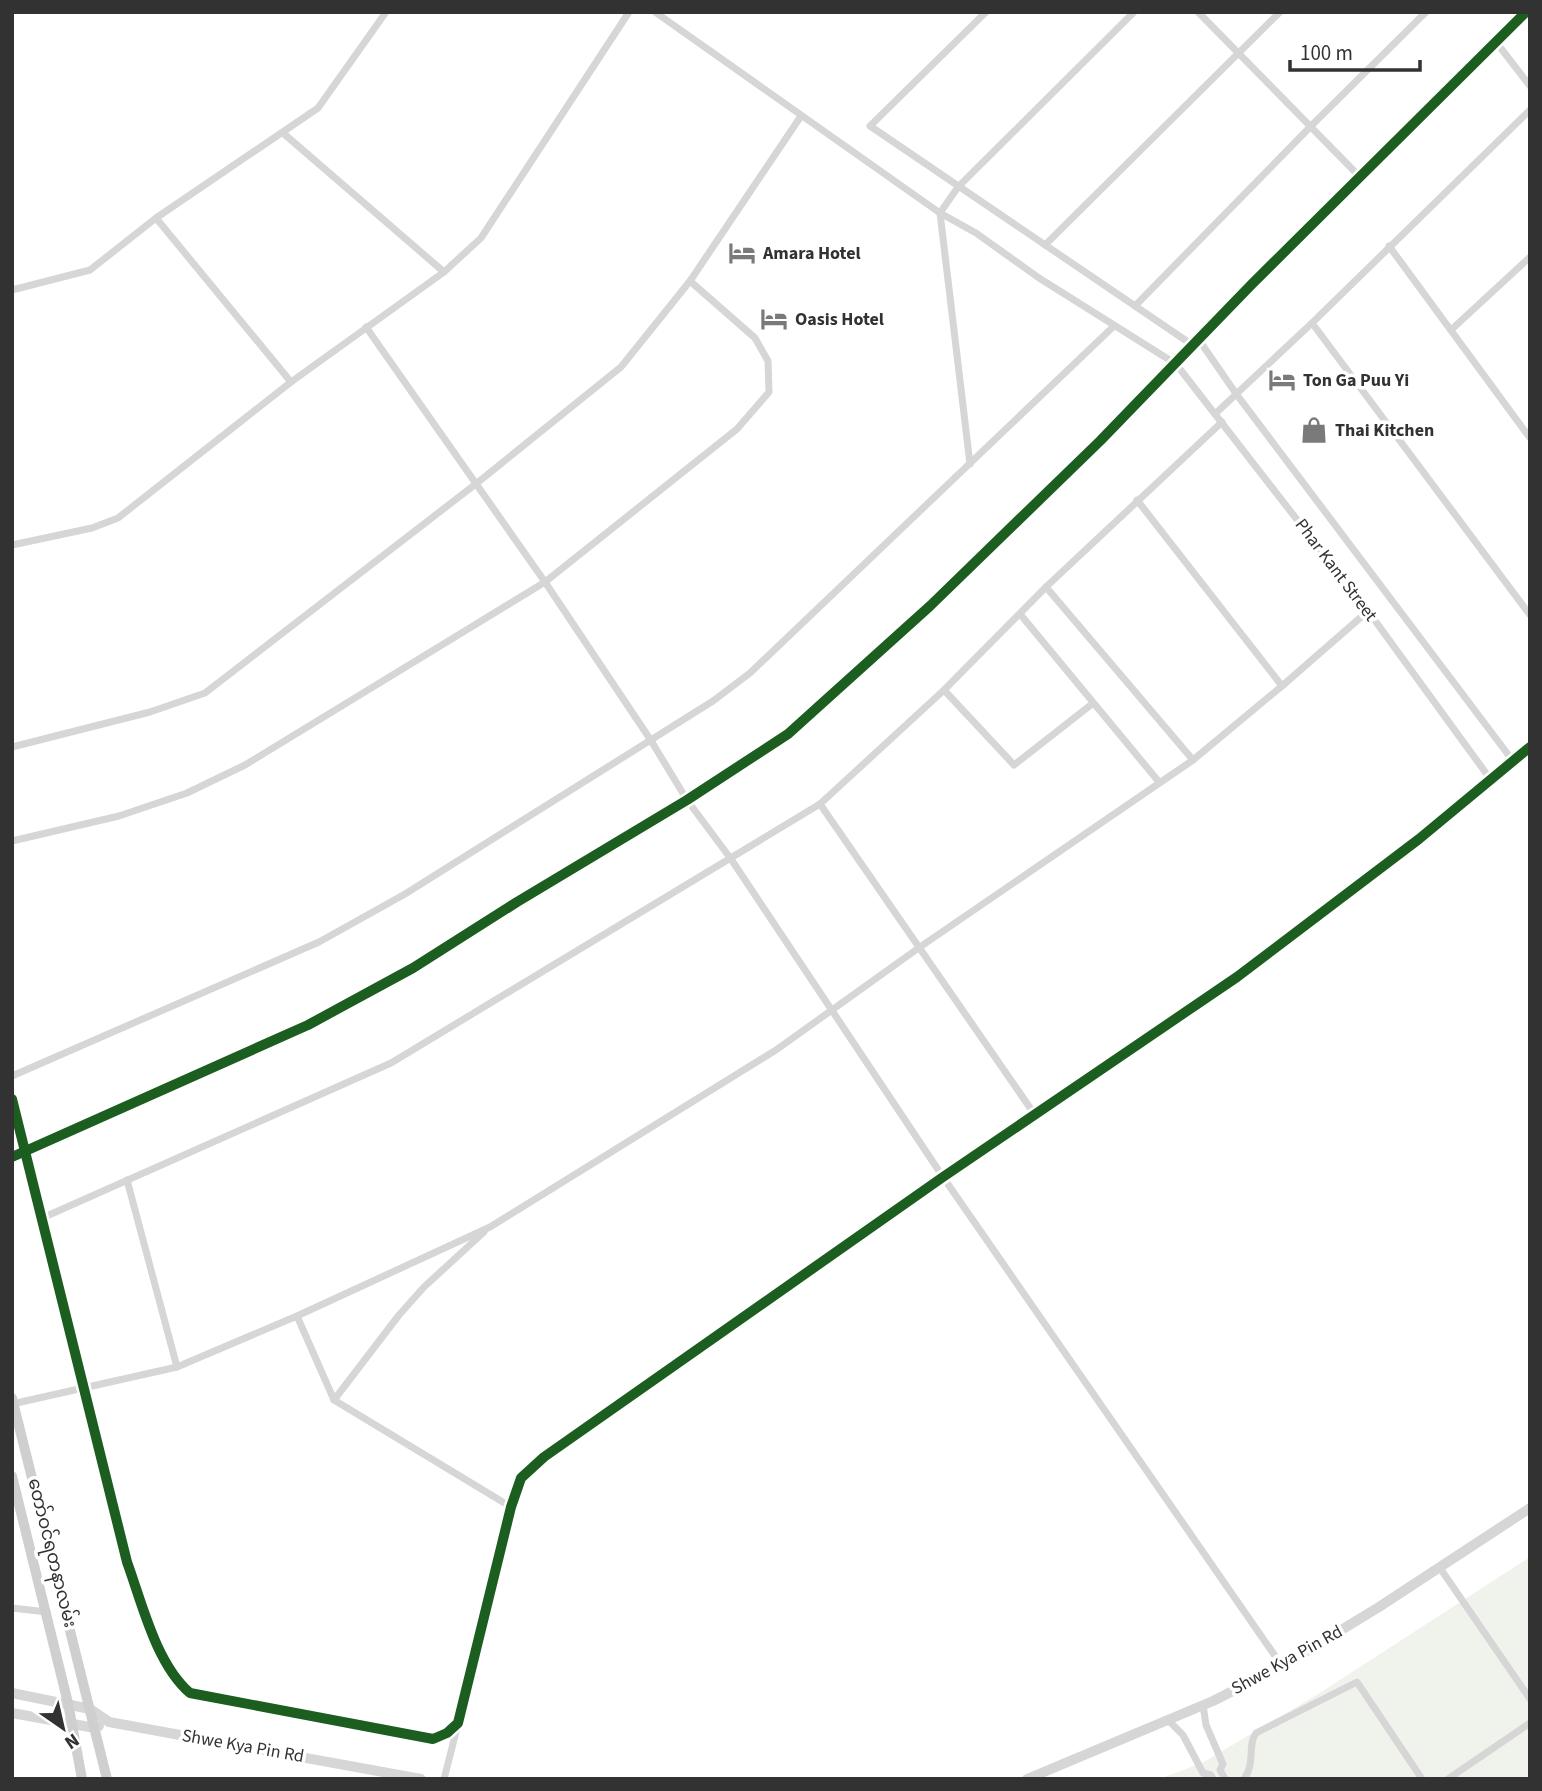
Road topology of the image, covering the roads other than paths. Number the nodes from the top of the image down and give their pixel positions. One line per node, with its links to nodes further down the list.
1 (386, 12): 16 (street)
2 (629, 12): 24 (street)
3 (655, 12): 14 (street)
4 (986, 12): 18 (street)
5 (1134, 12): 18 (street)
6 (1198, 12): 11 (street)
7 (1280, 12): 11 (street)
8 (1426, 12): 15 (street)
9 (1527, 12): 10 (street)
10 (1496, 42): 12 (street); 17 (street)
11 (1239, 53): 15 (street); 21 (street)
12 (1530, 86)
13 (1530, 110): 22 (street)
14 (801, 116): 19 (street); 25 (street)
15 (1311, 126): 17 (street); 27 (street)
16 (283, 132): 20 (street); 24 (street)
17 (1361, 178): 32 (street)
18 (958, 187): 19 (street); 21 (street)
19 (940, 213): 29 (street); 39 (street)
20 (156, 218): 26 (street); 34 (street)
21 (1045, 246): 27 (street)
22 (1389, 246): 28 (street); 31 (street)
23 (1529, 258): 31 (street)
24 (444, 272): 30 (street)
25 (690, 281): 40 (street); 43 (street)
26 (12, 290)
27 (1135, 306): 32 (street)
28 (1312, 323): 35 (street); 47 (street)
29 (1114, 326): 33 (street); 39 (street)
30 (366, 327): 34 (street); 40 (street)
31 (1451, 330): 38 (street)
32 (1196, 343): 33 (street); 35 (street)
33 (1176, 364): 36 (street, Phar Kant Street); 58 (street)
34 (291, 382): 42 (street)
35 (1237, 395): 36 (street); 55 (street)
36 (1215, 414): 37 (street, Phar Kant Street)
37 (1222, 422): 41 (street); 45 (street, Phar Kant Street)
38 (1530, 438)
39 (970, 464): 51 (street)
40 (477, 484): 43 (street); 52 (street)
41 (1137, 500): 44 (street); 48 (street)
42 (12, 545)
43 (545, 582): 51 (street); 60 (street)
44 (1046, 587): 46 (street); 54 (street)
45 (1368, 611): 48 (street); 56 (street, Phar Kant Street)
46 (1020, 614): 49 (street); 50 (street)
47 (1530, 615)
48 (1282, 686): 54 (street)
49 (944, 690): 50 (street); 59 (street)
50 (1092, 704): 57 (street)
51 (650, 740): 58 (street); 64 (street)
52 (12, 747)
53 (1530, 747): 55 (street)
54 (1193, 760): 57 (street)
55 (1513, 761): 56 (street)
56 (1491, 780): 66 (street)
57 (1159, 782): 62 (street)
58 (687, 800): 61 (street); 67 (street)
59 (820, 804): 61 (street); 62 (street)
60 (12, 841)
61 (731, 859): 63 (street); 70 (street)
62 (920, 947): 63 (street); 66 (street)
63 (833, 1010): 69 (street); 72 (street)
64 (12, 1076)
65 (12, 1099): 67 (street)
66 (1035, 1115): 69 (street)
67 (26, 1151): 68 (street); 71 (street)
68 (12, 1157)
69 (943, 1177): 79 (street); 84 (street)
70 (127, 1180): 71 (street); 74 (street)
71 (40, 1219): 75 (street)
72 (490, 1227): 73 (street); 76 (street)
73 (297, 1316): 74 (street); 76 (street)
74 (177, 1367): 75 (street)
75 (85, 1387): 77 (street); 94 (street)
76 (334, 1400): 79 (street)
77 (13, 1402): 89 (main road, တော်ဝင်ရတနာလမ်း)
78 (12, 1476): 83 (main road, တော်ဝင်ရတနာလမ်း)
79 (511, 1507): 94 (street)
80 (1530, 1508): 81 (street, Shwe Kya Pin Rd)
81 (1440, 1568): 84 (street, Shwe Kya Pin Rd); 86 (street)
82 (12, 1608): 83 (street)
83 (47, 1612): 87 (main road, တော်ဝင်ရတနာလမ်း)
84 (1282, 1666): 88 (street, Shwe Kya Pin Rd)
85 (12, 1693): 87 (street, Shwe Kya Pin Rd)
86 (1530, 1699)
87 (68, 1703): 89 (street, Shwe Kya Pin Rd); 93 (main road, တော်ဝင်ရတနာလမ်း)
88 (1203, 1705): 91 (street, Shwe Kya Pin Rd); 103 (street)
89 (90, 1709): 92 (street, Shwe Kya Pin Rd); 96 (main road, တော်ဝင်ရတနာလမ်း)
90 (12, 1713): 93 (street)
91 (1168, 1720): 101 (street, Shwe Kya Pin Rd); 102 (street)
92 (109, 1722): 96 (street); 99 (street, Shwe Kya Pin Rd)
93 (72, 1723): 96 (street); 97 (main road, တော်ဝင်ရတနာလမ်း)
94 (458, 1723): 100 (street)
95 (1530, 1723): 106 (street)
96 (95, 1728): 98 (main road, တော်ဝင်ရတနာလမ်း)
97 (82, 1779)
98 (107, 1779)
99 (421, 1779)
100 (444, 1779)
101 (1027, 1779)
102 (1213, 1779)
103 (1225, 1779)
104 (1244, 1779): 105 (street)
105 (1422, 1779)
106 (1448, 1779)

